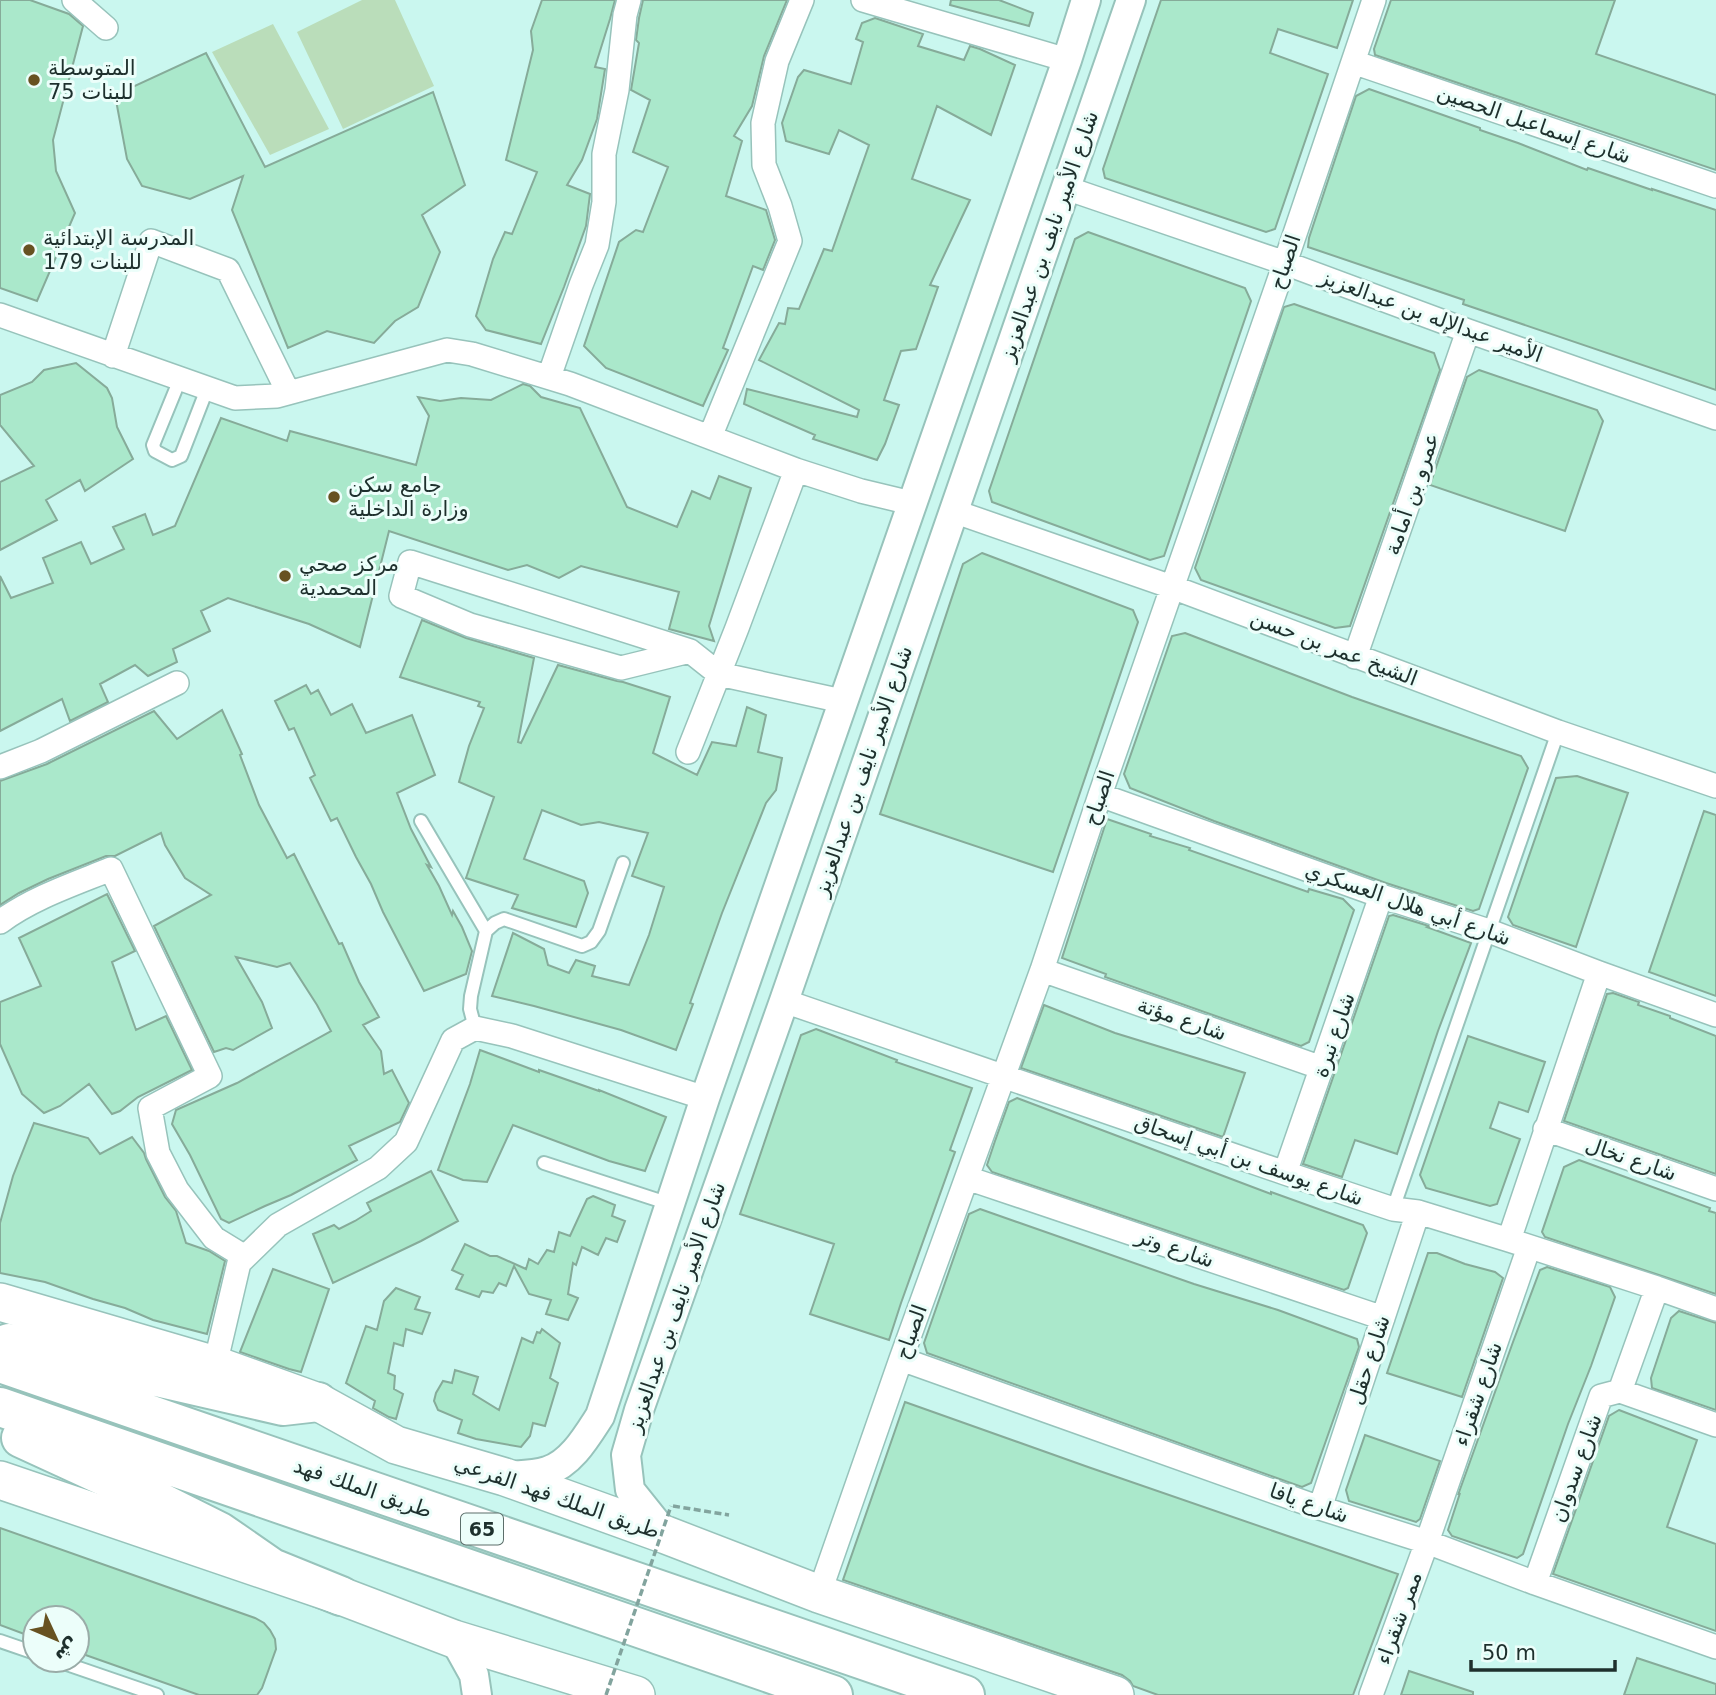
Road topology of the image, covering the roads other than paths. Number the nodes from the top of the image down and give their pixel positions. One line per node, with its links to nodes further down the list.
1 (74, 0): 8 (street)
2 (629, 0): 17 (street)
3 (802, 0): 22 (street)
4 (1086, 0): 9 (street, شارع الأمير نايف بن عبدالعزيز)
5 (1130, 0): 12 (street, شارع الأمير نايف بن عبدالعزيز)
6 (1374, 0): 10 (street, الصباح)
7 (871, 1): 9 (street)
8 (106, 28)
9 (1067, 60): 24 (street, شارع الأمير نايف بن عبدالعزيز)
10 (1353, 62): 11 (street, شارع إسماعيل الحصين); 13 (street, الصباح)
11 (1716, 186)
12 (1066, 188): 13 (street, الأمير عبدالإله بن عبدالعزيز); 25 (street, شارع الأمير نايف بن عبدالعزيز)
13 (1285, 263): 15 (street, الأمير عبدالإله بن عبدالعزيز); 26 (street, الصباح)
14 (0, 315): 16 (street)
15 (1468, 331): 21 (street, الأمير عبدالإله بن عبدالعزيز); 28 (street, عمرو بن أمامة)
16 (113, 356): 18 (street); 20 (street)
17 (549, 377): 20 (street); 22 (street)
18 (180, 379): 19 (street); 19 (lane)
19 (207, 388): 20 (street)
20 (288, 393)
21 (1716, 418)
22 (710, 437): 23 (street)
23 (796, 470): 24 (street); 29 (street)
24 (911, 503): 31 (street, شارع الأمير نايف بن عبدالعزيز)
25 (953, 510): 26 (street, الشيخ عمر بن حسن); 45 (street, شارع الأمير نايف بن عبدالعزيز)
26 (1172, 587): 28 (street, الشيخ عمر بن حسن); 36 (street, الصباح)
27 (690, 651): 27 (street); 29 (street)
28 (1356, 657): 32 (street, الشيخ عمر بن حسن)
29 (719, 674): 31 (street); 33 (street)
30 (177, 683): 34 (street)
31 (842, 701): 50 (street, شارع الأمير نايف بن عبدالعزيز)
32 (1558, 732): 35 (street, الشيخ عمر بن حسن); 42 (lane)
33 (688, 752)
34 (0, 767)
35 (1716, 786)
36 (1100, 795): 39 (street, شارع أبي هلال العسكري); 43 (street, الصباح)
37 (421, 821): 41 (lane)
38 (623, 863): 41 (lane)
39 (1381, 896): 42 (street, شارع أبي هلال العسكري); 48 (street, شارع نبرة)
40 (0, 922): 60 (street)
41 (486, 931): 47 (lane)
42 (1489, 931): 44 (street, شارع أبي هلال العسكري); 57 (lane)
43 (1041, 970): 48 (street, شارع مؤتة); 49 (street, الصباح)
44 (1599, 973): 46 (street, شارع أبي هلال العسكري); 51 (street, شارع شقراء)
45 (784, 1001): 49 (street, شارع يوسف بن أبي إسحاق); 72 (street, شارع الأمير نايف بن عبدالعزيز)
46 (1716, 1014)
47 (475, 1028): 50 (street); 60 (street)
48 (1322, 1068): 53 (street, شارع نبرة)
49 (1004, 1076): 53 (street, شارع يوسف بن أبي إسحاق); 54 (street, الصباح)
50 (705, 1098): 56 (street, شارع الأمير نايف بن عبدالعزيز)
51 (1545, 1129): 55 (street, شارع نخال); 59 (street, شارع شقراء)
52 (544, 1164): 56 (lane)
53 (1285, 1173): 57 (street, شارع يوسف بن أبي إسحاق)
54 (967, 1178): 64 (street, شارع وتر); 66 (street, الصباح)
55 (1716, 1189)
56 (670, 1204): 73 (street, شارع الأمير نايف بن عبدالعزيز)
57 (1393, 1209): 58 (street, شارع يوسف بن أبي إسحاق)
58 (1418, 1212): 59 (street, شارع يوسف بن أبي إسحاق); 64 (street, شارع حقل)
59 (1519, 1243): 61 (street, شارع يوسف بن أبي إسحاق); 80 (street, شارع شقراء)
60 (245, 1257): 68 (street)
61 (1657, 1288): 63 (street, شارع يوسف بن أبي إسحاق); 69 (street, شارع سدوان)
62 (0, 1302): 68 (main road, طريق الملك فهد الفرعي)
63 (1716, 1309)
64 (1383, 1318): 78 (street, شارع حقل)
65 (0, 1345): 70 (highway)
66 (901, 1359): 78 (street, شارع يافا); 82 (street, الصباح)
67 (0, 1363): 93 (highway, طريق الملك فهد / 65)
68 (215, 1365): 70 (main road, طريق الملك فهد الفرعي)
69 (1620, 1391): 74 (street); 81 (street, شارع سدوان)
70 (318, 1402): 76 (main road, طريق الملك فهد الفرعي)
71 (0, 1407): 92 (highway, طريق الملك فهد / 65)
72 (639, 1410): 73 (street); 79 (street, شارع الأمير نايف بن عبدالعزيز)
73 (600, 1416): 76 (street, شارع الأمير نايف بن عبدالعزيز)
74 (1716, 1424)
75 (0, 1428): 83 (highway)
76 (505, 1477): 79 (main road, طريق الملك فهد الفرعي)
77 (0, 1480): 83 (main road)
78 (1320, 1507): 80 (street, شارع يافا)
79 (668, 1520): 82 (main road, طريق الملك فهد الفرعي)
80 (1427, 1542): 81 (street, شارع يافا); 95 (street, ممر شقراء)
81 (1535, 1583): 86 (street, شارع يافا)
82 (819, 1594): 94 (main road, طريق الملك فهد الفرعي)
83 (341, 1596): 84 (main road)
84 (453, 1639): 89 (main road); 91 (street)
85 (0, 1642): 87 (lane)
86 (1716, 1647)
87 (21, 1649)
88 (91, 1672): 90 (lane)
89 (613, 1694)
90 (157, 1695)
91 (477, 1695)
92 (832, 1695)
93 (965, 1695)
94 (1115, 1695)
95 (1371, 1695)

